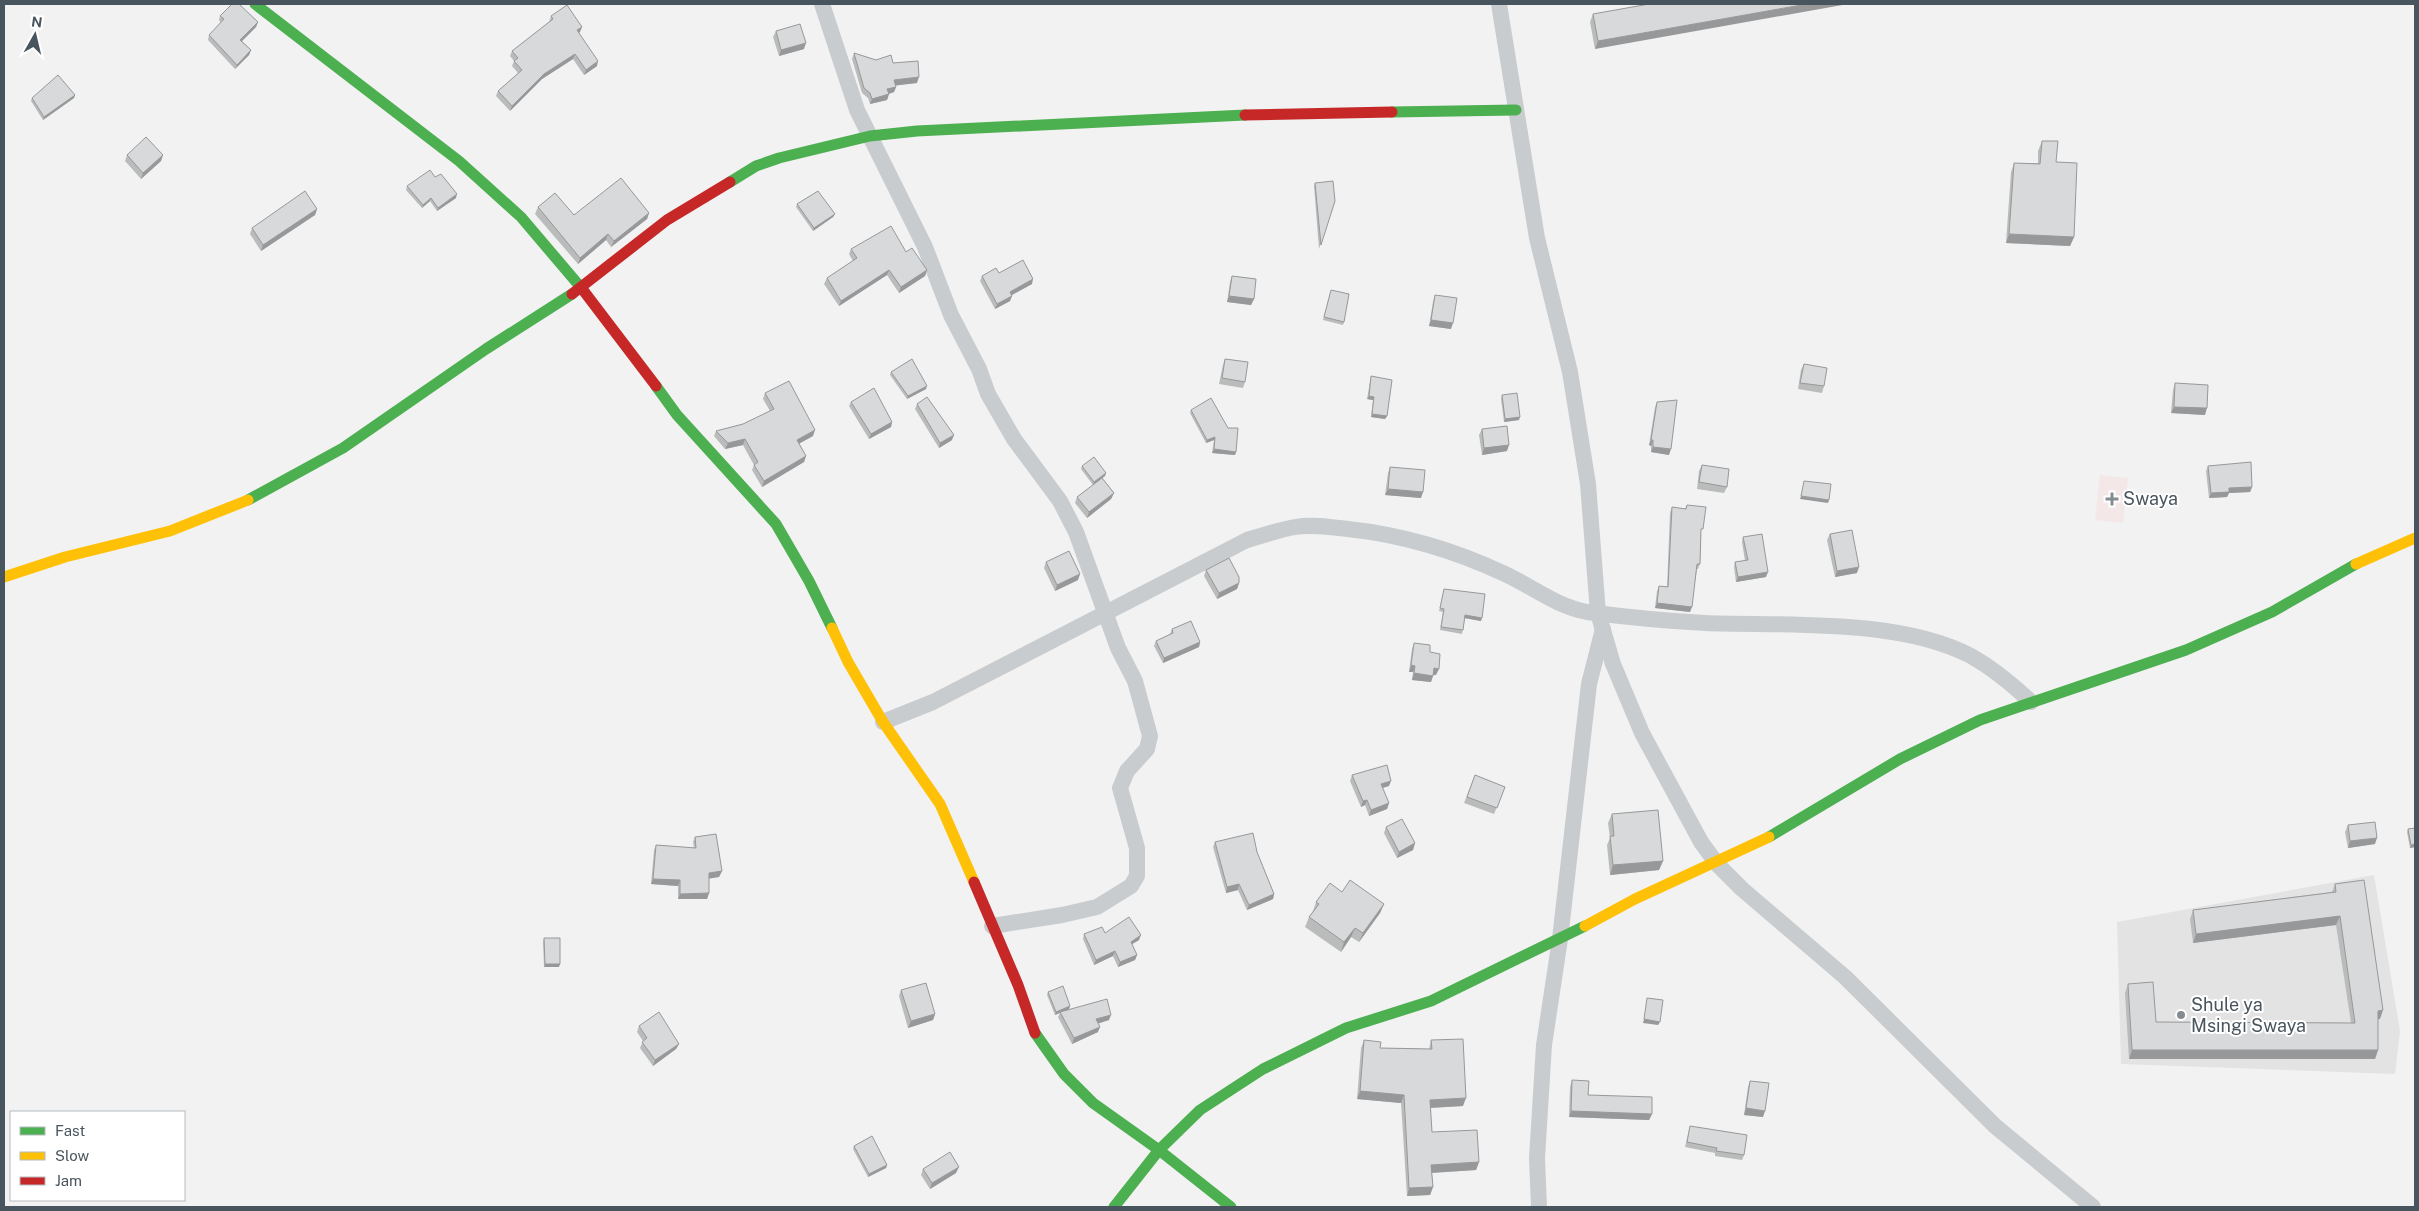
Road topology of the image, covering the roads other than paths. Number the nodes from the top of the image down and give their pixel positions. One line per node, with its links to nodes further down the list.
1 (255, 4): 6 (street)
2 (822, 4): 5 (street)
3 (1499, 4): 4 (street)
4 (1516, 110): 5 (street); 10 (street)
5 (870, 136): 6 (street); 9 (street)
6 (579, 290): 8 (street); 13 (street)
7 (2415, 538): 12 (street)
8 (4, 577)
9 (1107, 613): 10 (street); 13 (street); 15 (street)
10 (1598, 613): 11 (street); 12 (street)
11 (1603, 629): 14 (street); 16 (street)
12 (2031, 702): 14 (street)
13 (883, 722): 15 (street)
14 (1716, 864): 16 (street); 21 (street)
15 (992, 926): 17 (street)
16 (1560, 939): 17 (street); 20 (street)
17 (1160, 1150): 18 (street); 19 (street)
18 (1114, 1207)
19 (1230, 1207)
20 (1539, 1207)
21 (2093, 1207)

